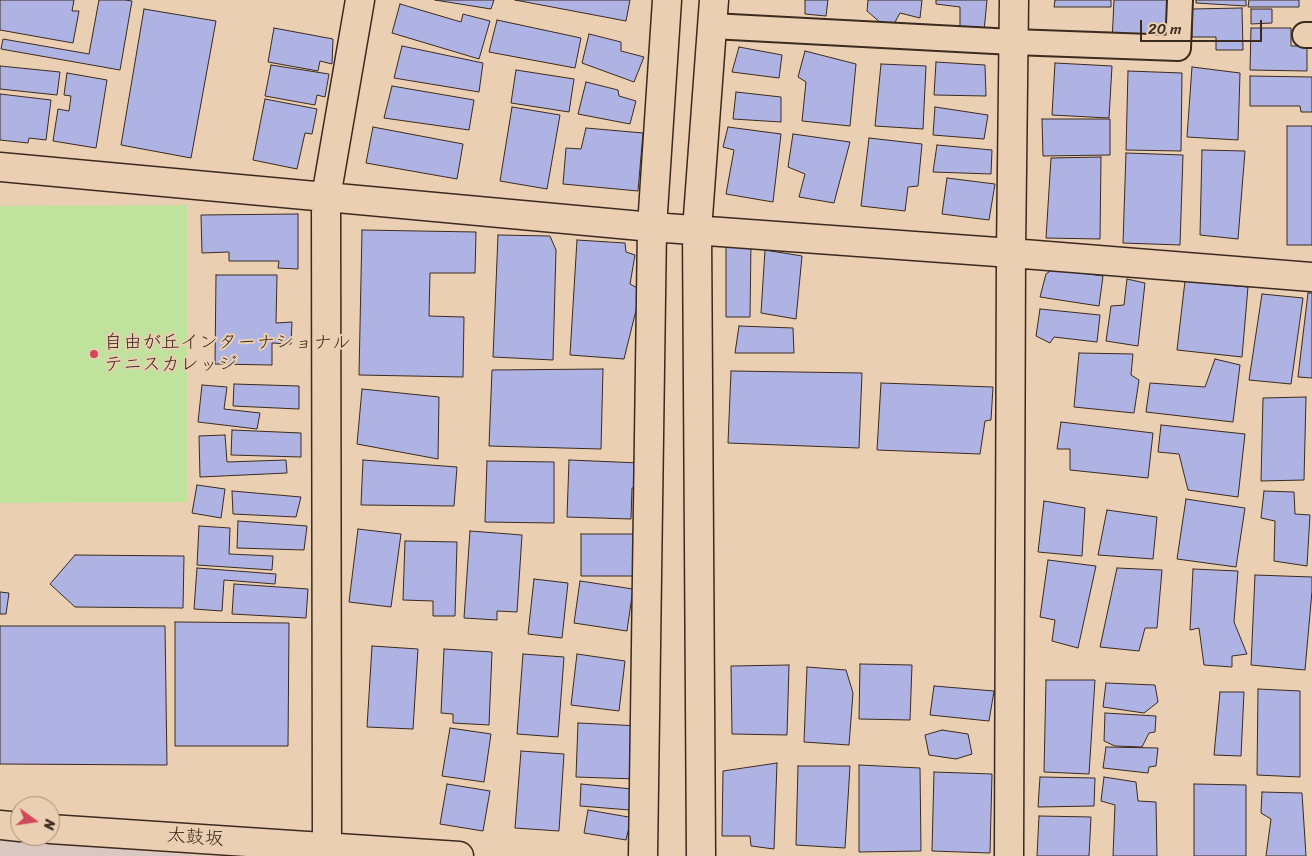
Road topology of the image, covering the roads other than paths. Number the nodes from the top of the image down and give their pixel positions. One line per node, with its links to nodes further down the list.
1 (360, 0): 8 (street)
2 (667, 0): 9 (street)
3 (1014, 0): 6 (street)
4 (1180, 0): 6 (lane)
5 (713, 13): 6 (lane); 10 (street)
6 (1014, 42): 11 (street)
7 (0, 167): 8 (street)
8 (326, 197): 9 (street); 14 (street)
9 (652, 227): 10 (street); 16 (street)
10 (697, 230): 11 (street); 17 (street)
11 (1011, 253): 12 (street); 18 (street)
12 (1312, 277)
13 (60, 830): 14 (street, 太鼓坂)
14 (327, 847): 15 (street, 太鼓坂)
15 (459, 856)
16 (643, 856)
17 (701, 856)
18 (1009, 856)

